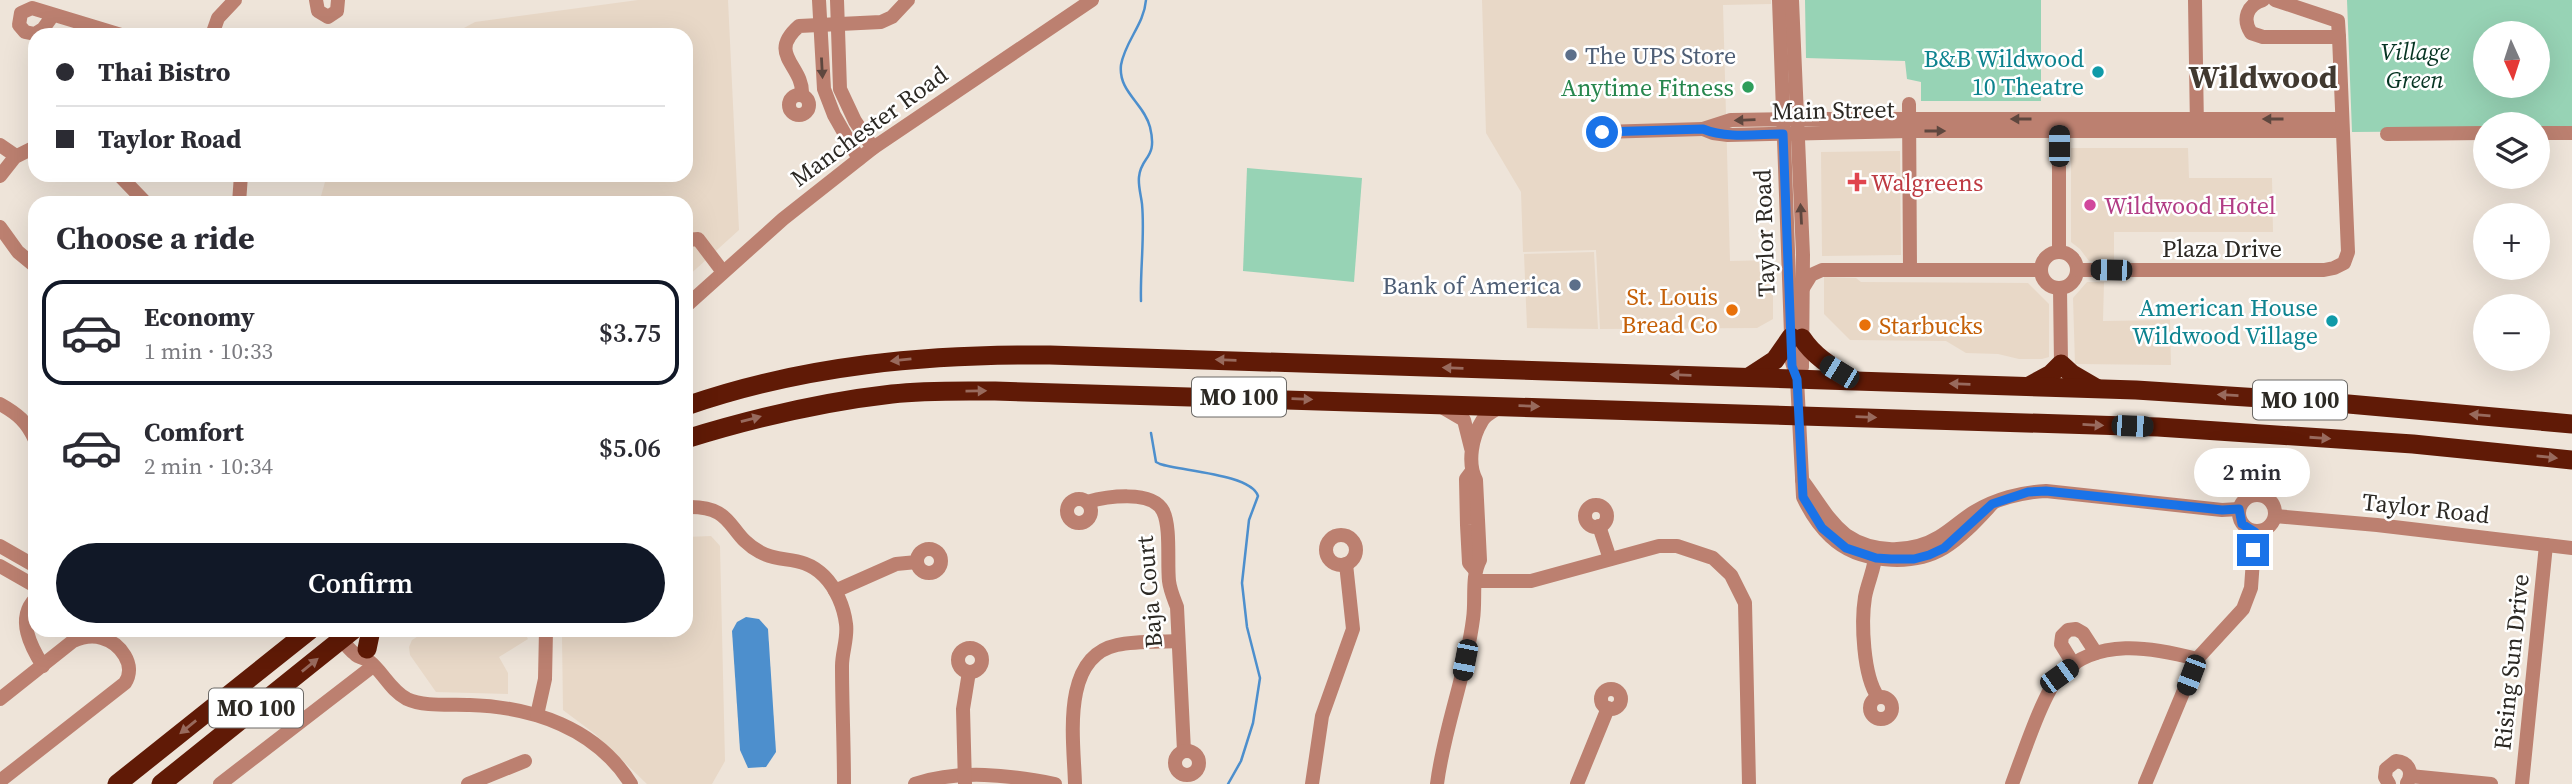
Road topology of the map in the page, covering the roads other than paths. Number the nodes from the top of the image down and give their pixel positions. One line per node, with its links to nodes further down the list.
1 (316, 0): 2 (street)
2 (338, 0)
3 (819, 0): 14 (street)
4 (837, 0): 15 (street)
5 (908, 0): 15 (street)
6 (1092, 0): 33 (street, Manchester Road)
7 (1779, 0): 25 (street, Taylor Road)
8 (1792, 0): 25 (street, Taylor Road)
9 (2195, 0): 26 (street)
10 (2263, 0): 20 (street)
11 (2275, 0): 20 (street)
12 (227, 3): 18 (street)
13 (54, 15): 16 (street); 17 (street); 19 (street)
14 (820, 25): 15 (street); 21 (street); 36 (street, one-way to 36)
15 (837, 26): 33 (street)
16 (43, 28)
17 (98, 28)
18 (214, 28)
19 (28, 33)
20 (2339, 37): 24 (street)
21 (802, 95)
22 (1909, 118): 23 (street, Main Street); 25 (street, Main Street); 46 (street)
23 (2059, 125): 26 (street, Main Street); 42 (street)
24 (2342, 125): 26 (street, Main Street); 48 (street, Plaza Drive)
25 (1790, 126): 27 (street, Main Street); 43 (street, Taylor Road, one-way to 25); 53 (street, Taylor Road)
26 (2197, 126)
27 (1602, 132)
28 (2473, 133): 31 (street)
29 (2550, 133): 30 (street)
30 (2572, 133)
31 (2387, 134)
32 (0, 145): 35 (street)
33 (873, 148): 36 (street, Manchester Road)
34 (28, 150): 35 (street)
35 (16, 156): 37 (street)
36 (859, 159): 49 (street, Manchester Road)
37 (0, 175)
38 (126, 182): 39 (street)
39 (139, 196)
40 (0, 228): 44 (street)
41 (693, 239): 49 (street)
42 (2059, 252): 47 (street); 48 (street)
43 (1803, 254): 45 (street); 50 (street, Taylor Road)
44 (28, 260)
45 (1822, 270): 46 (street); 50 (street)
46 (1910, 270): 47 (street)
47 (2041, 270): 51 (street)
48 (2078, 270): 51 (street)
49 (723, 272): 52 (street, Manchester Road)
50 (1803, 288): 53 (street, Taylor Road)
51 (2060, 288): 54 (street)
52 (693, 300)
53 (1797, 337): 55 (highway); 56 (street, Taylor Road); 57 (highway)
54 (2061, 364): 58 (highway); 59 (highway)
55 (1749, 377): 56 (highway, MO 100); 60 (highway, MO 100, one-way to 60)
56 (1797, 379): 57 (highway, MO 100); 64 (street, Taylor Road)
57 (1855, 381): 58 (highway, MO 100, one-way to 57)
58 (2028, 387): 59 (highway, MO 100)
59 (2097, 389): 65 (highway, MO 100, one-way to 59)
60 (693, 404)
61 (0, 405): 66 (street)
62 (1438, 405): 63 (highway, MO 100); 67 (highway, MO 100, one-way to 62); 68 (street)
63 (1502, 405): 64 (highway, MO 100, one-way to 64); 68 (street)
64 (1798, 415): 69 (highway, MO 100, one-way to 69); 79 (street, Taylor Road)
65 (2572, 424)
66 (28, 428)
67 (693, 437)
68 (1472, 451): 85 (street)
69 (2572, 460)
70 (1087, 502): 96 (street, Baja Court)
71 (693, 508): 87 (street)
72 (2239, 509): 73 (street); 75 (street); 79 (street)
73 (2275, 516): 75 (street); 76 (street, Taylor Road)
74 (1599, 526): 80 (street)
75 (2255, 532): 98 (street)
76 (2546, 545): 78 (street, Taylor Road); 128 (street, Rising Sun Drive)
77 (0, 546): 81 (street)
78 (2572, 548)
79 (1876, 553): 102 (street)
80 (1610, 559): 85 (street); 123 (street)
81 (28, 562)
82 (917, 562): 87 (street)
83 (1346, 564): 120 (street)
84 (0, 566): 86 (street)
85 (1475, 575): 121 (street)
86 (28, 582)
87 (835, 592): 116 (street)
88 (28, 610): 89 (street)
89 (28, 631)
90 (29, 637): 100 (street)
91 (89, 637): 100 (street)
92 (95, 637): 110 (street)
93 (299, 637): 111 (highway, MO 100, one-way to 111)
94 (546, 637): 105 (street)
95 (356, 640): 105 (street); 112 (highway, MO 100, one-way to 95); 113 (street)
96 (1177, 641): 106 (street, Baja Court); 119 (street)
97 (2096, 653): 98 (street); 99 (street); 99 (street)
98 (2197, 659): 125 (street)
99 (2074, 665): 124 (street)
100 (43, 666): 103 (street)
101 (969, 672): 108 (street)
102 (1878, 698)
103 (0, 699)
104 (1608, 708): 122 (street)
105 (537, 715): 115 (street)
106 (1184, 751)
107 (526, 761): 114 (street)
108 (965, 780): 117 (street); 118 (street)
109 (2408, 780): 126 (street); 127 (street)
110 (0, 781)
111 (117, 784)
112 (161, 784)
113 (220, 784)
114 (468, 784)
115 (631, 784)
116 (844, 784)
117 (915, 784)
118 (1055, 784)
119 (1074, 784)
120 (1312, 784)
121 (1437, 784)
122 (1577, 784)
123 (1749, 784)
124 (2012, 784)
125 (2145, 784)
126 (2389, 784)
127 (2491, 784)
128 (2522, 784)

